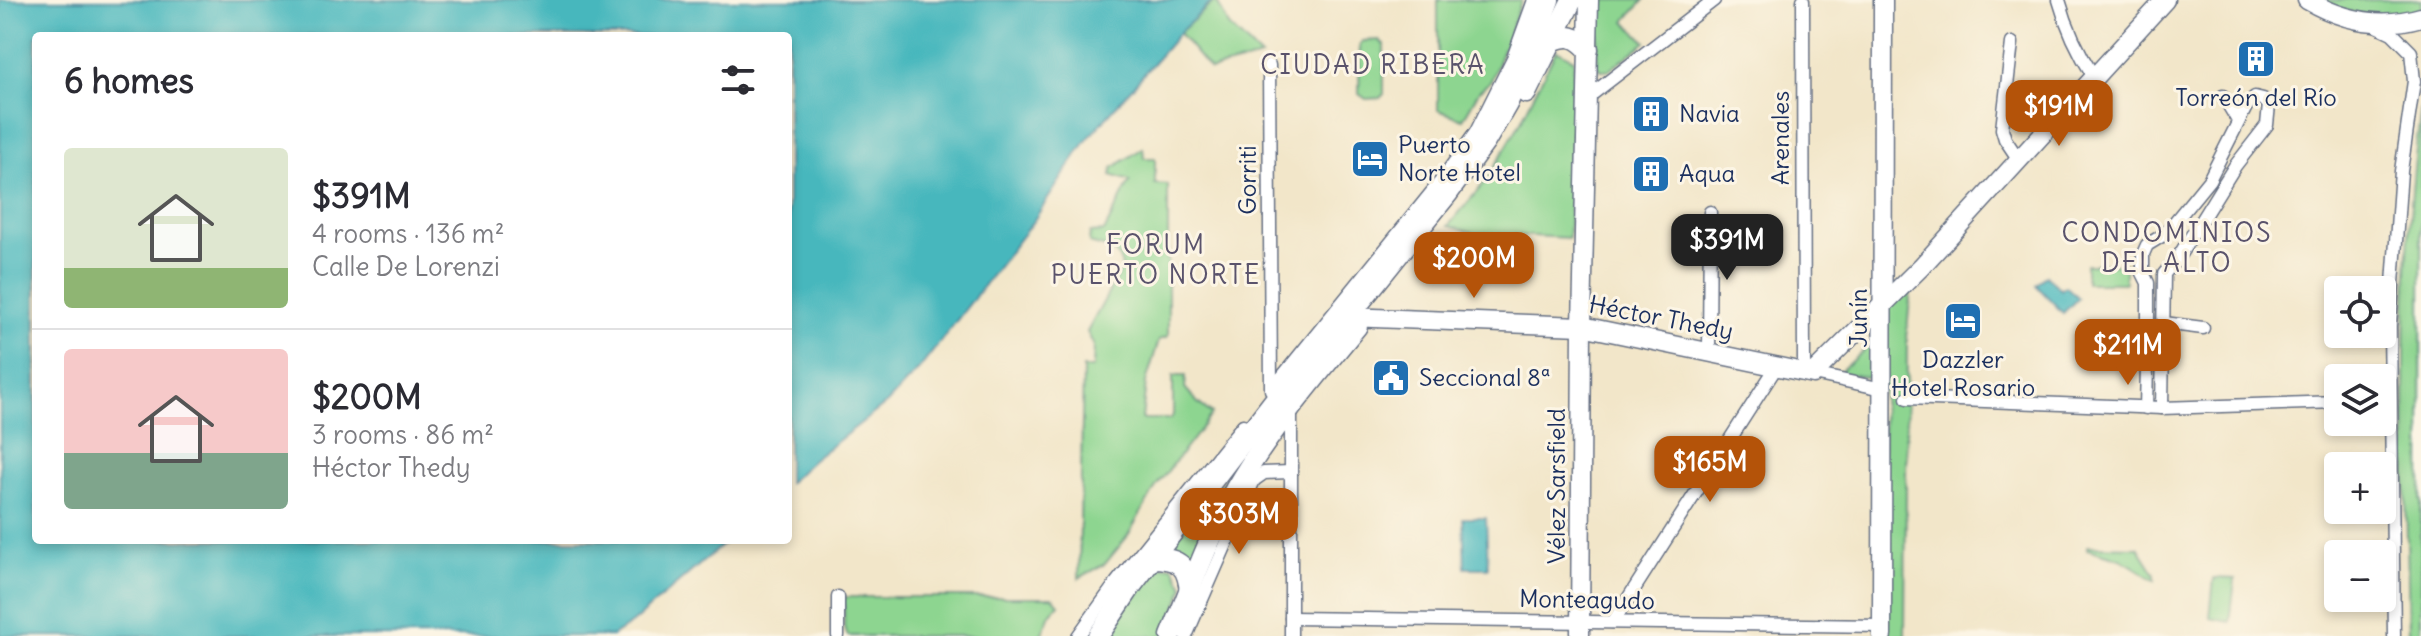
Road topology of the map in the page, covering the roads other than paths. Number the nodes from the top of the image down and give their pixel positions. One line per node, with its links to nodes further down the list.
1 (1534, 0): 26 (street)
2 (1549, 0): 26 (main road)
3 (1572, 0): 13 (main road)
4 (1589, 0): 15 (main road, Vélez Sarsfield)
5 (1714, 0): 19 (street)
6 (1803, 0): 33 (street, Arenales)
7 (1883, 0): 25 (main road, Junín)
8 (2059, 0): 17 (street)
9 (2165, 0): 17 (main road)
10 (2307, 0): 12 (main road)
11 (2421, 17): 12 (main road)
12 (2366, 22): 31 (street)
13 (1552, 41): 15 (main road); 26 (main road)
14 (2012, 43): 21 (street)
15 (1588, 49): 19 (main road, Vélez Sarsfield)
16 (1269, 65): 35 (street, Gorriti)
17 (2094, 77): 21 (main road)
18 (2223, 96): 20 (street)
19 (1587, 98): 28 (main road, Vélez Sarsfield)
20 (2238, 121): 23 (street); 24 (street)
21 (2019, 160): 25 (main road)
22 (1710, 212): 30 (street)
23 (2163, 281): 24 (street); 27 (street)
24 (2148, 283): 39 (street)
25 (1880, 306): 33 (main road); 34 (main road, Junín)
26 (1348, 317): 28 (main road, Héctor Thedy); 35 (street); 38 (main road); 43 (main road)
27 (2164, 323): 29 (street); 40 (street)
28 (1582, 326): 30 (main road, Héctor Thedy); 49 (main road, Vélez Sarsfield)
29 (2203, 328)
30 (1709, 352): 32 (main road, Héctor Thedy)
31 (2388, 364)
32 (1777, 366): 33 (main road, Héctor Thedy); 48 (street)
33 (1808, 373): 34 (street, Héctor Thedy)
34 (1883, 389): 51 (main road, Junín)
35 (1271, 390): 44 (street)
36 (1907, 398): 39 (street)
37 (2324, 402): 40 (street)
38 (1291, 408): 42 (street); 45 (main road)
39 (2146, 408): 40 (street)
40 (2162, 408)
41 (2387, 436): 58 (street)
42 (1290, 472): 47 (street); 56 (street)
43 (1153, 558): 44 (main road); 45 (main road)
44 (1124, 584): 53 (street); 54 (main road)
45 (1190, 592): 55 (main road)
46 (838, 597): 52 (street)
47 (1291, 618): 49 (street, Monteagudo); 57 (street)
48 (1613, 622): 49 (street, Monteagudo); 50 (street, Monteagudo)
49 (1580, 629)
50 (1711, 630): 51 (street, Monteagudo)
51 (1882, 631)
52 (838, 636)
53 (1078, 636)
54 (1098, 636)
55 (1171, 636)
56 (1186, 636)
57 (1291, 636)
58 (2394, 636)

